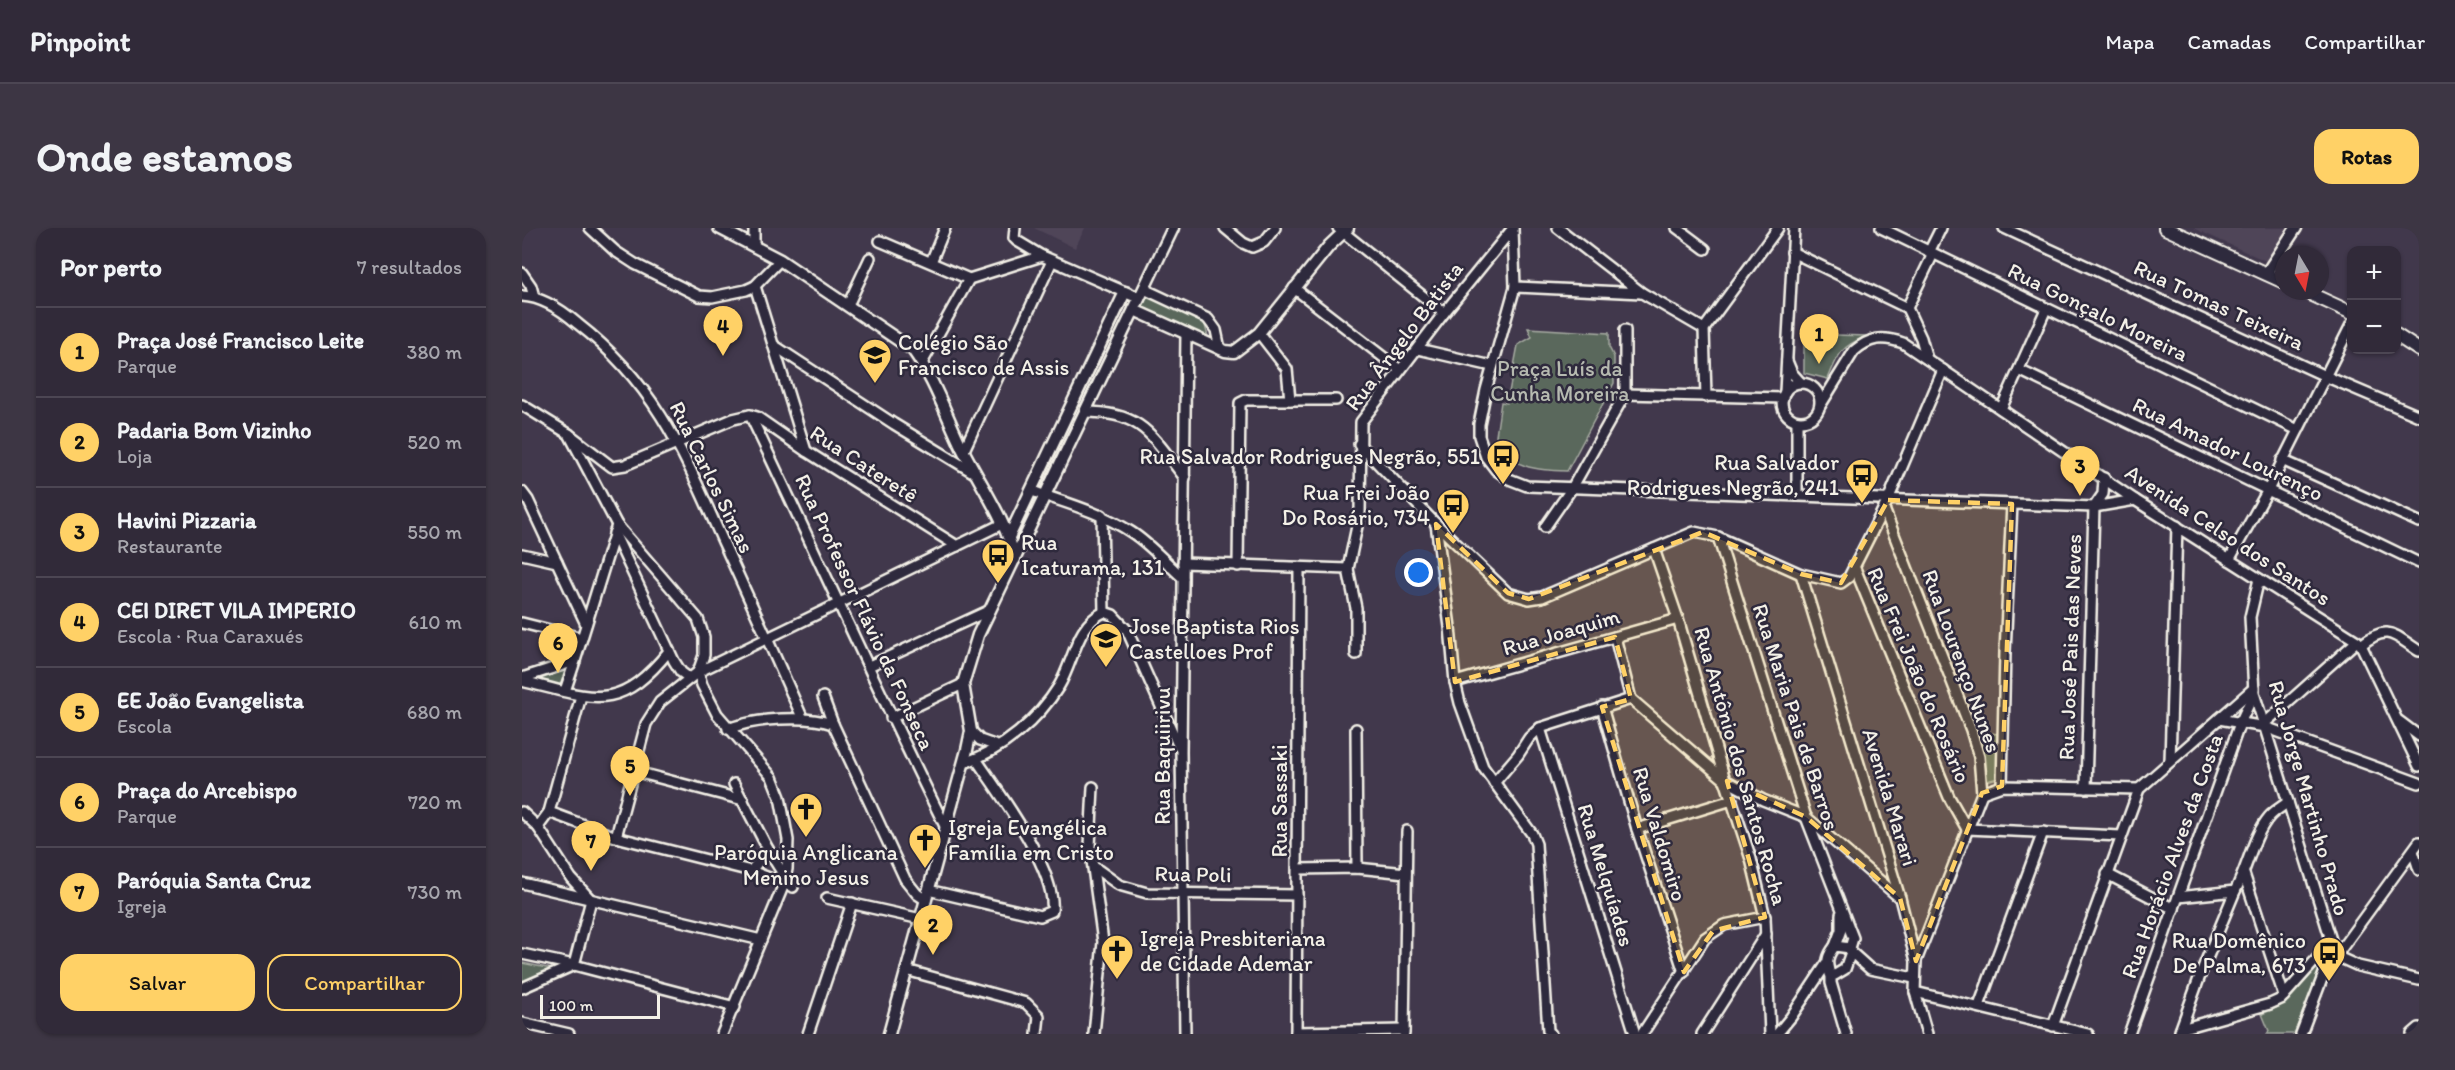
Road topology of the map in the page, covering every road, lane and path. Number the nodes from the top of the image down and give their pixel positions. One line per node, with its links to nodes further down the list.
1 (590, 228): 34 (street)
2 (719, 228): 21 (street)
3 (754, 228): 21 (street)
4 (945, 228): 29 (street)
5 (1015, 228): 25 (street)
6 (1173, 228): 39 (street)
7 (1225, 228): 8 (street)
8 (1275, 228)
9 (1513, 228): 35 (street); 48 (street, Rua Ângelo Batista)
10 (1558, 228): 38 (street)
11 (1677, 228): 22 (street)
12 (1778, 228): 49 (street)
13 (1794, 228): 23 (street)
14 (1881, 228): 24 (street, Rua Gonçalo Moreira)
15 (1941, 228): 24 (street)
16 (2004, 228): 66 (street, Rua Tomas Teixeira)
17 (2165, 228): 31 (main road)
18 (2296, 228): 31 (street)
19 (1343, 229): 36 (street); 48 (street)
20 (880, 241): 29 (street)
21 (754, 246): 27 (street)
22 (1705, 249)
23 (1792, 252): 44 (street); 59 (street)
24 (1931, 253): 44 (street); 45 (street, Rua Gonçalo Moreira)
25 (1042, 256): 28 (street); 33 (street)
26 (870, 258): 43 (street)
27 (780, 260): 34 (street); 43 (street)
28 (1052, 261): 37 (street); 86 (street)
29 (931, 262): 33 (street)
30 (522, 273): 41 (street)
31 (2266, 274): 32 (main road)
32 (2275, 278)
33 (969, 279): 61 (street)
34 (755, 286): 55 (street)
35 (1515, 287): 38 (street); 62 (street)
36 (1294, 288): 52 (street); 63 (street)
37 (1125, 292): 39 (street); 94 (street)
38 (1642, 293): 49 (street)
39 (1142, 294): 46 (street); 56 (street)
40 (522, 296): 41 (street)
41 (534, 297): 84 (street, Rua Carlos Simas)
42 (2324, 300): 47 (main road)
43 (848, 304): 61 (street)
44 (1907, 308): 60 (street)
45 (2046, 309): 65 (street); 82 (street, Rua Gonçalo Moreira)
46 (1134, 310): 51 (street); 78 (street)
47 (2347, 311)
48 (1444, 313): 57 (street, Rua Ângelo Batista)
49 (1704, 329): 72 (street)
50 (1624, 330): 70 (street)
51 (1186, 333): 56 (street); 90 (street, Rua Baquiirivu)
52 (1259, 333): 56 (street); 73 (street)
53 (2347, 333): 66 (street)
54 (2401, 338): 58 (main road)
55 (775, 346): 87 (street); 89 (street)
56 (1220, 349)
57 (1418, 349): 62 (street); 63 (street, Rua Ângelo Batista)
58 (2419, 350)
59 (1786, 359): 68 (street); 71 (street)
60 (1927, 359): 64 (street, Avenida Celso dos Santos); 67 (street, Avenida Celso dos Santos)
61 (922, 363): 86 (street)
62 (1492, 366): 92 (street)
63 (1400, 370): 85 (street, Rua Ângelo Batista)
64 (1943, 370): 77 (street, Avenida Celso dos Santos); 98 (street)
65 (2019, 370): 77 (street); 93 (street, Rua Amador Lourenço)
66 (2325, 376): 80 (street, Rua Tomas Teixeira); 82 (street)
67 (1837, 378): 69 (street); 76 (street, Avenida Celso dos Santos)
68 (1801, 383): 69 (street); 71 (street)
69 (1812, 387): 76 (street)
70 (1625, 394): 72 (street); 92 (street)
71 (1784, 395): 72 (street); 81 (street)
72 (1706, 397)
73 (1290, 400): 74 (street); 120 (street)
74 (1336, 400)
75 (522, 405): 83 (street)
76 (1820, 406): 81 (street)
77 (2001, 408): 91 (street, Avenida Celso dos Santos)
78 (1085, 412): 90 (street); 96 (street)
79 (750, 415): 84 (street); 87 (street, Rua Cateretê); 127 (street, Rua Professor Flávio da Fonseca)
80 (2419, 416)
81 (1797, 421): 97 (street)
82 (2298, 430): 88 (street)
83 (569, 434): 84 (street); 109 (street)
84 (678, 443): 135 (street, Rua Carlos Simas)
85 (1359, 444): 106 (street, Rua Frei João do Rosário); 123 (street, Rua Ângelo Batista)
86 (964, 450): 89 (street)
87 (806, 451): 112 (street, Rua Cateretê)
88 (2282, 460): 93 (street); 104 (street)
89 (976, 474): 105 (street)
90 (1185, 478): 118 (street, Rua Baquiirivu)
91 (2104, 478): 99 (street, Avenida Celso dos Santos); 101 (street, Rua José Pais das Neves)
92 (1572, 488): 97 (street); 108 (street)
93 (2268, 490): 116 (street); 119 (street, Rua Amador Lourenço)
94 (1032, 491): 96 (street); 110 (street)
95 (522, 492): 117 (street)
96 (1044, 495): 103 (street); 115 (street)
97 (1797, 496): 98 (street)
98 (1888, 500): 100 (street); 102 (street)
99 (2135, 500): 101 (street); 107 (street, Avenida Celso dos Santos)
100 (2012, 504): 101 (street); 178 (street)
101 (2094, 507): 180 (street, Rua José Pais das Neves)
102 (1884, 509): 121 (street); 182 (street, Rua Lourenço Nunes)
103 (1102, 515): 125 (street); 129 (street)
104 (2419, 522)
105 (1002, 524): 110 (street); 112 (street)
106 (1436, 524): 113 (street, Rua Frei João do Rosário); 145 (street)
107 (2177, 526): 116 (street, Avenida Celso dos Santos); 170 (street)
108 (1545, 527)
109 (616, 529): 132 (street); 137 (street); 142 (street)
110 (1009, 537): 115 (street)
111 (1718, 537): 113 (street, Rua Frei João do Rosário); 124 (street, Rua Frei João do Rosário); 188 (street, Rua Maria Pais de Barros)
112 (957, 546): 127 (street)
113 (1654, 549): 130 (street, Rua Antônio dos Santos Rocha)
114 (522, 554): 117 (street)
115 (1015, 559): 128 (street)
116 (2229, 561): 126 (street, Avenida Celso dos Santos)
117 (557, 562): 132 (street)
118 (1183, 563): 120 (street); 125 (street, Rua Baquiirivu)
119 (2419, 563)
120 (1238, 566): 122 (street)
121 (1854, 566): 124 (street, Rua Frei João do Rosário); 192 (street, Rua Frei João do Rosário)
122 (1299, 568): 123 (street); 202 (street, Rua Sassaki)
123 (1348, 569): 139 (street)
124 (1801, 574): 216 (street, Avenida Marari)
125 (1183, 578): 167 (street, Rua Baquiirivu)
126 (2259, 579): 136 (street, Avenida Celso dos Santos); 148 (street, Rua Jorge Martinho Prado)
127 (840, 602): 135 (street); 141 (street, Rua Professor Flávio da Fonseca)
128 (990, 610): 141 (street); 146 (street)
129 (1104, 612): 166 (street); 167 (street)
130 (1678, 619): 133 (street, Rua Joaquim); 165 (street, Rua Antônio dos Santos Rocha)
131 (522, 623): 134 (street)
132 (586, 624): 134 (street)
133 (1615, 637): 145 (street, Rua Joaquim); 151 (street)
134 (582, 638): 140 (street)
135 (767, 638): 142 (street); 153 (street, Rua Carlos Simas)
136 (2359, 643): 138 (street); 156 (street); 159 (street)
137 (669, 651): 143 (street); 149 (street)
138 (2419, 651)
139 (1356, 654)
140 (575, 661): 144 (street); 147 (street)
141 (869, 666): 154 (street, Rua Professor Flávio da Fonseca)
142 (698, 672): 143 (street); 161 (street)
143 (689, 678): 173 (street)
144 (522, 679): 147 (street)
145 (1455, 682): 175 (street)
146 (963, 684): 154 (street); 163 (street)
147 (565, 691): 149 (street)
148 (2254, 691): 155 (street); 158 (street, Rua Horácio Alves da Costa); 159 (street, Rua Jorge Martinho Prado)
149 (581, 696): 187 (street)
150 (823, 697): 157 (street)
151 (1631, 699): 152 (street); 168 (street)
152 (1602, 707): 160 (street); 191 (street, Rua Valdomiro)
153 (802, 717): 157 (street); 161 (street)
154 (891, 718): 189 (street, Rua Professor Flávio da Fonseca)
155 (2218, 719): 158 (street); 170 (street)
156 (2397, 719): 164 (street); 172 (street)
157 (834, 723): 212 (street)
158 (2240, 723): 159 (street); 214 (street, Rua Horácio Alves da Costa)
159 (2264, 725): 176 (street); 185 (street, Rua Jorge Martinho Prado)
160 (1540, 728): 175 (street); 258 (street, Rua Melquíades)
161 (728, 729): 208 (street)
162 (1356, 729): 201 (street)
163 (971, 731): 166 (street); 171 (street)
164 (2419, 736)
165 (1714, 744): 168 (street); 174 (street, Rua Antônio dos Santos Rocha)
166 (997, 746): 169 (street)
167 (1181, 752): 211 (street, Rua Baquiirivu)
168 (1697, 756): 174 (street)
169 (976, 759): 171 (street); 212 (street)
170 (2170, 761): 181 (street)
171 (964, 763): 189 (street)
172 (2419, 766)
173 (633, 771): 183 (street); 196 (street)
174 (1725, 780): 184 (street, Rua Antônio dos Santos Rocha); 188 (street)
175 (1494, 783): 251 (street)
176 (2419, 783)
177 (734, 784): 183 (street)
178 (2002, 786): 180 (street); 182 (street)
179 (1093, 787): 200 (street)
180 (2086, 789): 181 (street)
181 (2139, 789): 195 (street)
182 (1982, 792): 192 (street, Rua Lourenço Nunes)
183 (743, 800): 198 (street)
184 (1732, 800): 191 (street); 221 (street, Rua Antônio dos Santos Rocha)
185 (2288, 802): 207 (street); 225 (street, Rua Jorge Martinho Prado)
186 (522, 812): 190 (street)
187 (549, 812): 190 (street); 196 (street)
188 (1806, 817): 216 (street); 219 (street, Rua Maria Pais de Barros)
189 (945, 826): 212 (street)
190 (538, 827): 217 (street)
191 (1637, 829): 234 (street, Rua Valdomiro)
192 (1967, 829): 194 (street); 230 (street, Rua Lourenço Nunes)
193 (1407, 831): 205 (street)
194 (2043, 832): 195 (street); 242 (street)
195 (2121, 836): 206 (street)
196 (616, 837): 204 (street)
197 (2419, 842): 199 (street)
198 (768, 849): 204 (street); 208 (street)
199 (2413, 851): 203 (street); 229 (street)
200 (1094, 867): 211 (street, Rua Poli); 256 (street)
201 (1357, 868): 202 (street); 205 (street)
202 (1298, 869): 213 (street, Rua Sassaki)
203 (2419, 870)
204 (751, 871): 208 (street)
205 (1406, 873): 249 (street)
206 (2107, 874): 220 (street); 245 (street)
207 (2244, 874): 210 (street); 241 (street)
208 (787, 882): 224 (street)
209 (522, 883): 217 (street)
210 (2235, 891): 214 (street); 247 (street)
211 (1182, 893): 213 (street, Rua Poli); 257 (street, Rua Baquiirivu)
212 (927, 895): 222 (street)
213 (1297, 895): 250 (street, Rua Sassaki)
214 (2178, 897): 220 (street, Rua Horácio Alves da Costa)
215 (827, 898): 218 (street)
216 (1900, 898): 230 (street, Avenida Marari)
217 (591, 900): 224 (street); 232 (street)
218 (852, 903): 222 (street); 254 (street)
219 (1841, 908): 226 (street, Rua Maria Pais de Barros); 227 (street, Rua Maria Pais de Barros)
220 (2174, 909): 266 (street, Rua Horácio Alves da Costa)
221 (1765, 917): 223 (street, Rua Antônio dos Santos Rocha); 234 (street)
222 (921, 919): 233 (street)
223 (1766, 934): 260 (street); 261 (street, Rua Antônio dos Santos Rocha)
224 (762, 940): 243 (street)
225 (2331, 943): 229 (street, Rua Jorge Martinho Prado); 241 (street)
226 (1835, 946): 227 (street); 231 (street, Rua Maria Pais de Barros)
227 (1851, 950): 235 (street); 236 (street)
228 (522, 954): 232 (street)
229 (2336, 956): 237 (street); 267 (street)
230 (1916, 961): 236 (street, Avenida Marari)
231 (1827, 963): 235 (street); 239 (street, Rua Maria Pais de Barros)
232 (574, 965): 238 (street); 243 (street)
233 (906, 970): 248 (street); 255 (street)
234 (1684, 972): 259 (street)
235 (1833, 974): 239 (street); 263 (street)
236 (1914, 978): 240 (street, Avenida Marari)
237 (2419, 980)
238 (522, 988)
239 (1808, 991): 262 (street)
240 (1915, 992): 242 (street); 264 (street, Avenida Marari)
241 (2284, 996): 247 (street)
242 (1979, 1006): 245 (street)
243 (735, 1007): 253 (street)
244 (522, 1023): 252 (street)
245 (2053, 1026): 265 (street)
246 (2419, 1028): 268 (street)
247 (2180, 1031)
248 (1038, 1032)
249 (1404, 1032): 250 (street)
250 (1296, 1033)
251 (1548, 1033)
252 (569, 1034)
253 (722, 1034)
254 (808, 1034)
255 (889, 1034)
256 (1094, 1034)
257 (1185, 1034)
258 (1635, 1034)
259 (1642, 1034)
260 (1701, 1034)
261 (1770, 1034)
262 (1777, 1034)
263 (1846, 1034)
264 (1928, 1034)
265 (2088, 1034)
266 (2129, 1034)
267 (2301, 1034)
268 (2412, 1034)

